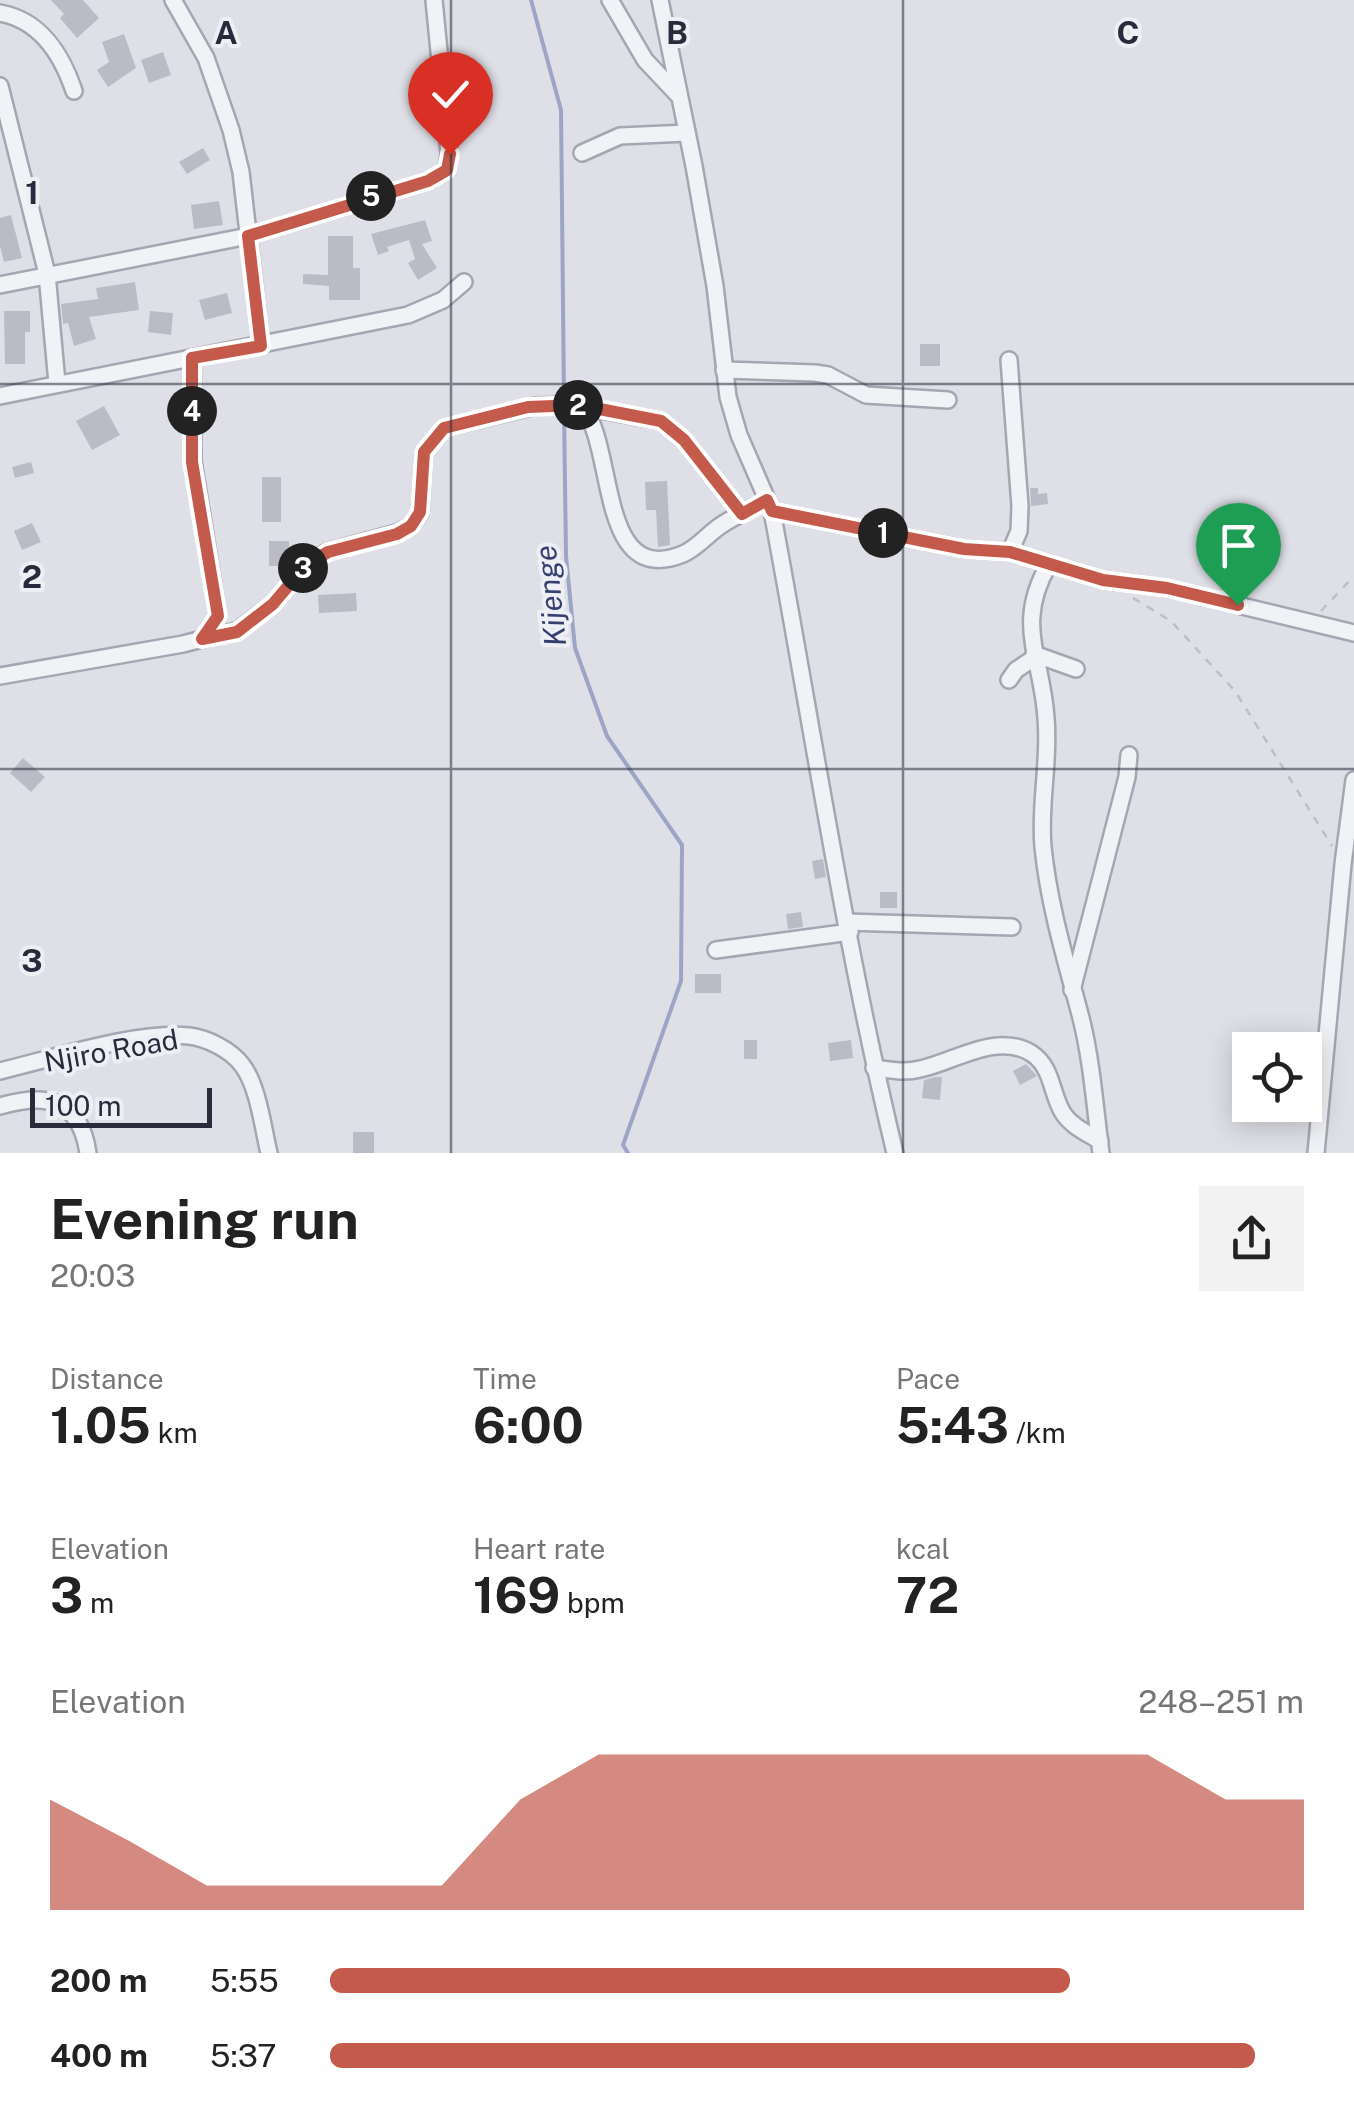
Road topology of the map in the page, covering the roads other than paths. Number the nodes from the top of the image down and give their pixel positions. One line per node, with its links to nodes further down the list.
1 (173, 0): 11 (street)
2 (434, 0): 11 (street)
3 (610, 0): 8 (street)
4 (660, 0): 8 (street)
5 (0, 13): 7 (street)
6 (0, 86): 12 (street)
7 (74, 91)
8 (677, 94): 9 (street)
9 (687, 133): 10 (street); 18 (street)
10 (582, 152)
11 (248, 236): 12 (street); 15 (street)
12 (47, 274): 14 (street); 19 (street)
13 (464, 282): 15 (street)
14 (0, 284)
15 (261, 346): 16 (street)
16 (192, 358): 19 (street); 28 (street)
17 (1009, 360): 25 (street)
18 (724, 370): 21 (street); 23 (street)
19 (57, 383): 20 (street)
20 (0, 396)
21 (948, 400)
22 (582, 406): 24 (street); 24 (street); 28 (street)
23 (770, 505): 24 (street); 25 (street); 35 (street)
24 (742, 514)
25 (1010, 552): 26 (street)
26 (1049, 564): 27 (street); 29 (street)
27 (1354, 633)
28 (202, 639): 31 (street)
29 (1034, 656): 30 (street); 32 (street); 38 (street)
30 (1076, 668)
31 (0, 676)
32 (1009, 680)
33 (1129, 754): 38 (street)
34 (1354, 780): 46 (street)
35 (848, 927): 36 (street); 37 (street); 39 (street)
36 (1012, 927)
37 (716, 950)
38 (1072, 990): 42 (street)
39 (874, 1068): 42 (street); 45 (street)
40 (0, 1071): 44 (street, Njiro Road)
41 (0, 1106): 43 (street)
42 (1100, 1147)
43 (88, 1153)
44 (269, 1153)
45 (895, 1153)
46 (1316, 1153)

